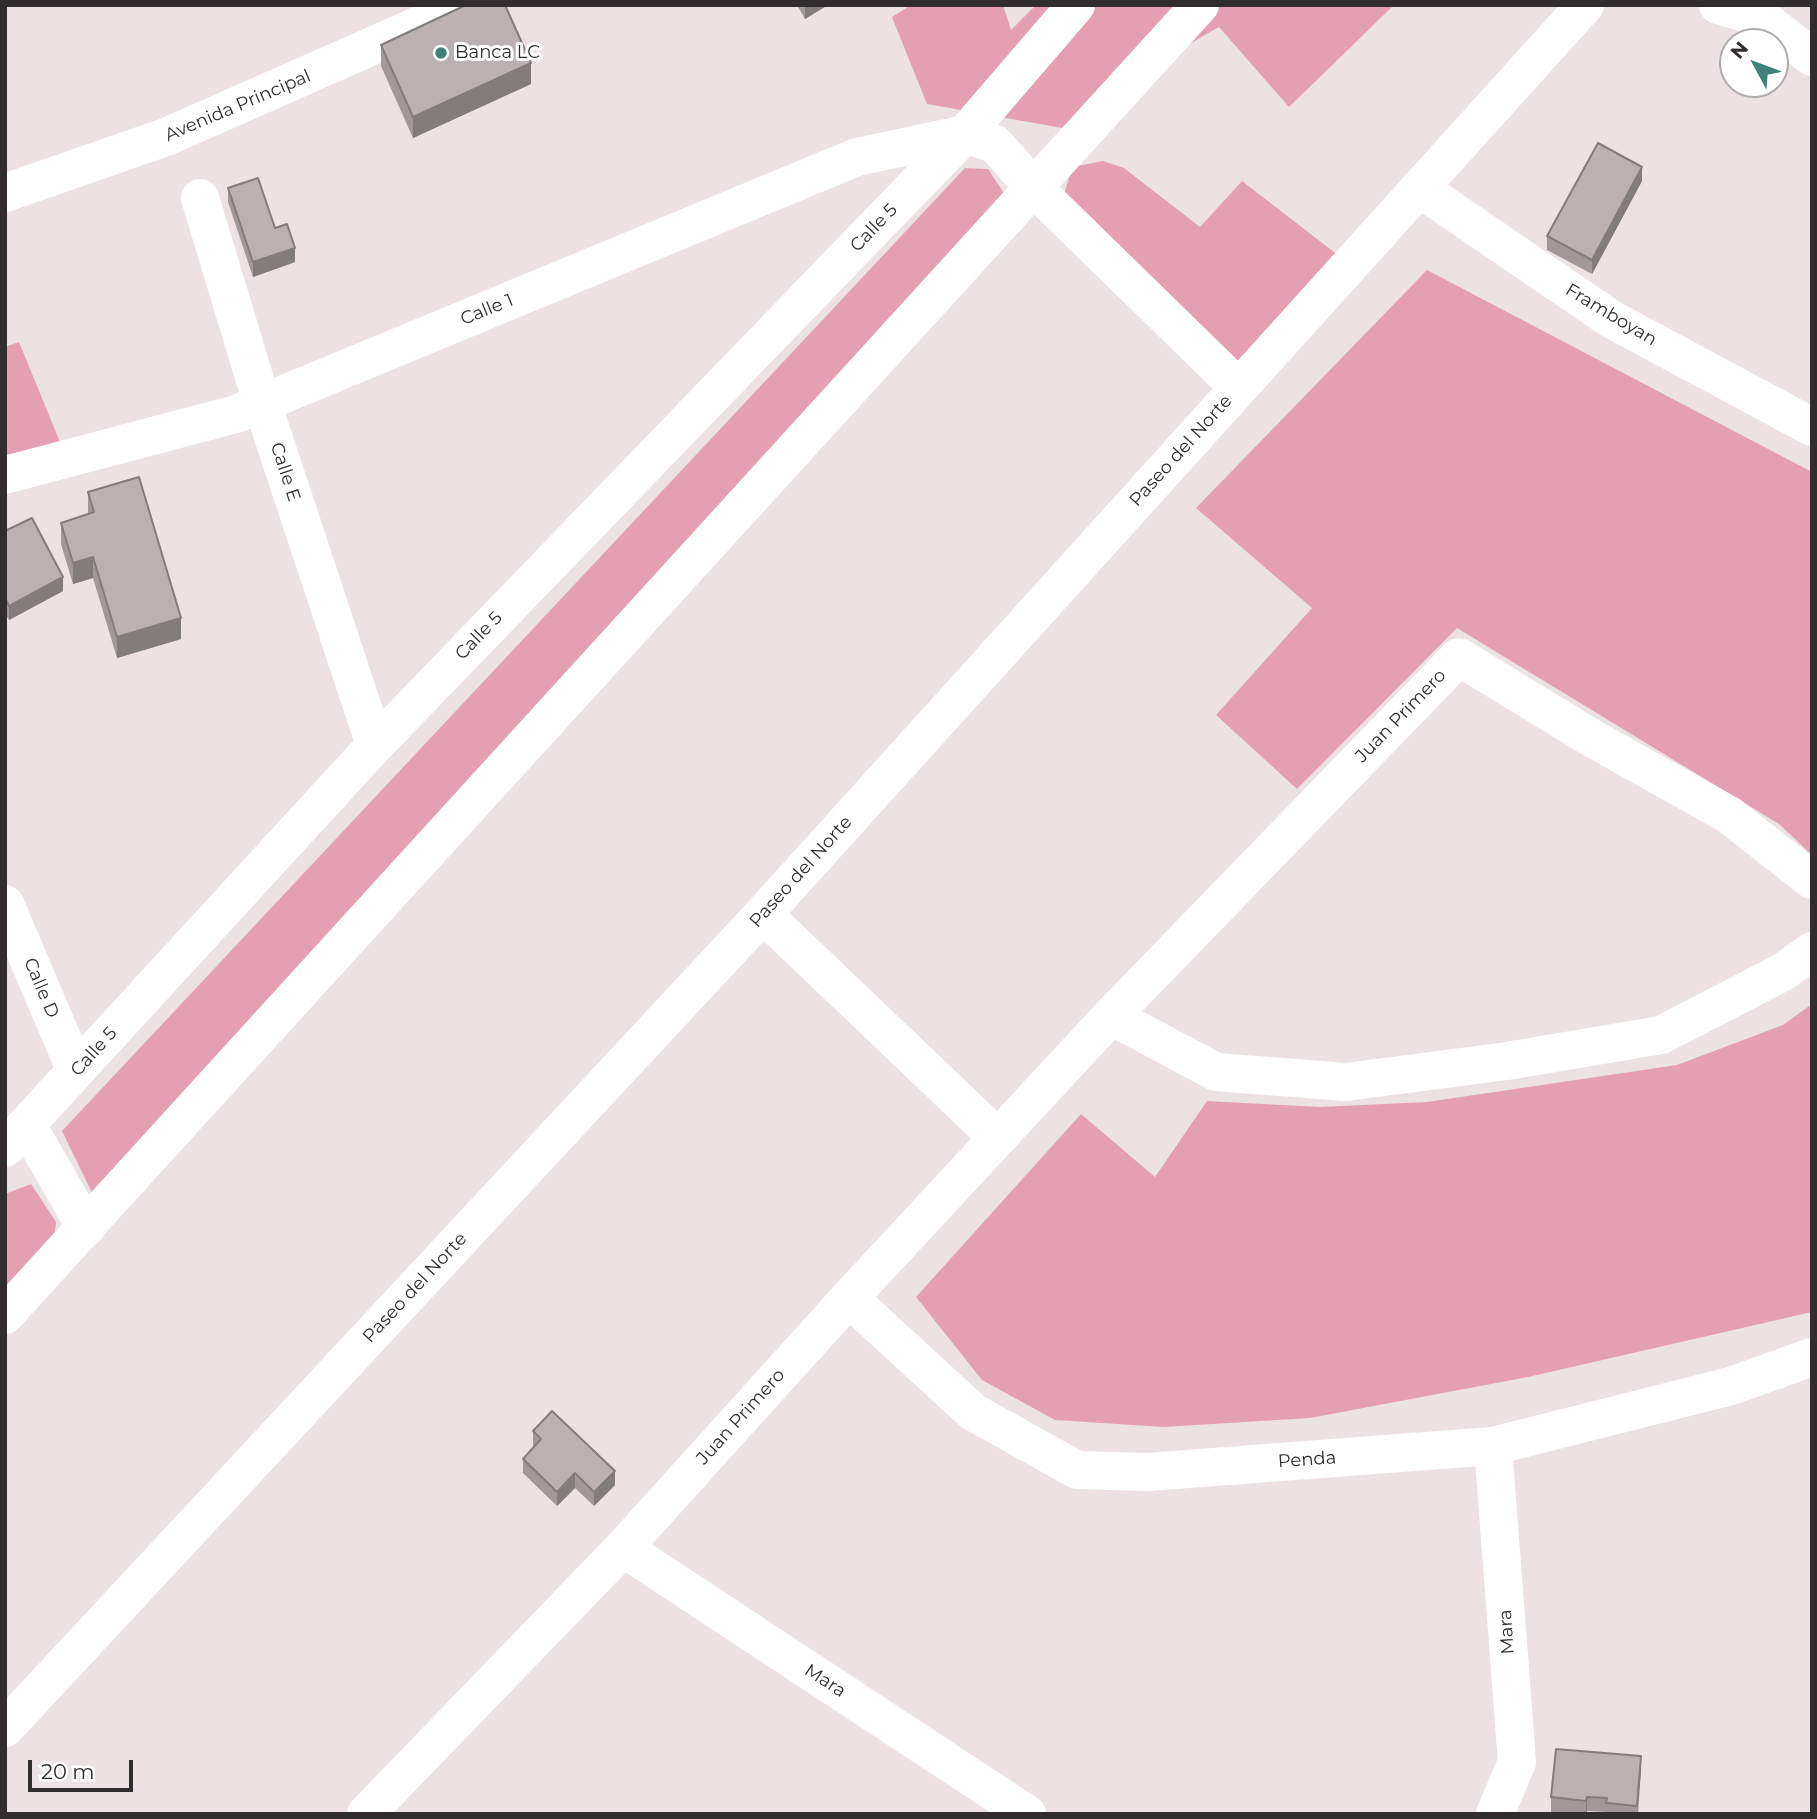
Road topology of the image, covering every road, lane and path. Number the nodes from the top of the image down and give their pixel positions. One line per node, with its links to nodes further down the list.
1 (465, 5): 10 (street, Avenida Principal)
2 (1076, 5): 7 (street, Calle 5)
3 (1200, 5): 8 (street)
4 (1584, 5): 9 (street, Paseo del Norte)
5 (1718, 5): 6 (street)
6 (1812, 57)
7 (965, 134): 8 (street); 13 (street, Calle 1); 16 (street, Calle 5)
8 (1035, 188): 12 (street); 25 (street)
9 (1419, 188): 12 (street, Paseo del Norte); 14 (street, Framboyan)
10 (5, 193)
11 (200, 198): 13 (street, Calle E)
12 (1238, 387): 19 (street, Paseo del Norte)
13 (262, 403): 15 (street, Calle 1); 16 (street, Calle E)
14 (1812, 427)
15 (5, 475)
16 (375, 745): 22 (street, Calle 5)
17 (1812, 880): 21 (street, Juan Primero)
18 (5, 904): 22 (street, Calle D)
19 (763, 914): 24 (street); 31 (street, Paseo del Norte)
20 (1812, 951): 21 (street)
21 (1111, 1016): 24 (street, Juan Primero)
22 (76, 1071): 23 (street, Calle 5)
23 (16, 1137): 25 (street)
24 (998, 1138): 26 (street, Juan Primero)
25 (86, 1228): 27 (street)
26 (849, 1298): 29 (street, Penda); 30 (street, Juan Primero)
27 (5, 1315)
28 (1812, 1357): 29 (street, Penda)
29 (1493, 1446): 34 (street, Mara)
30 (623, 1548): 32 (street, Juan Primero); 33 (street, Mara)
31 (5, 1728)
32 (366, 1814)
33 (1027, 1814)
34 (1495, 1814)

